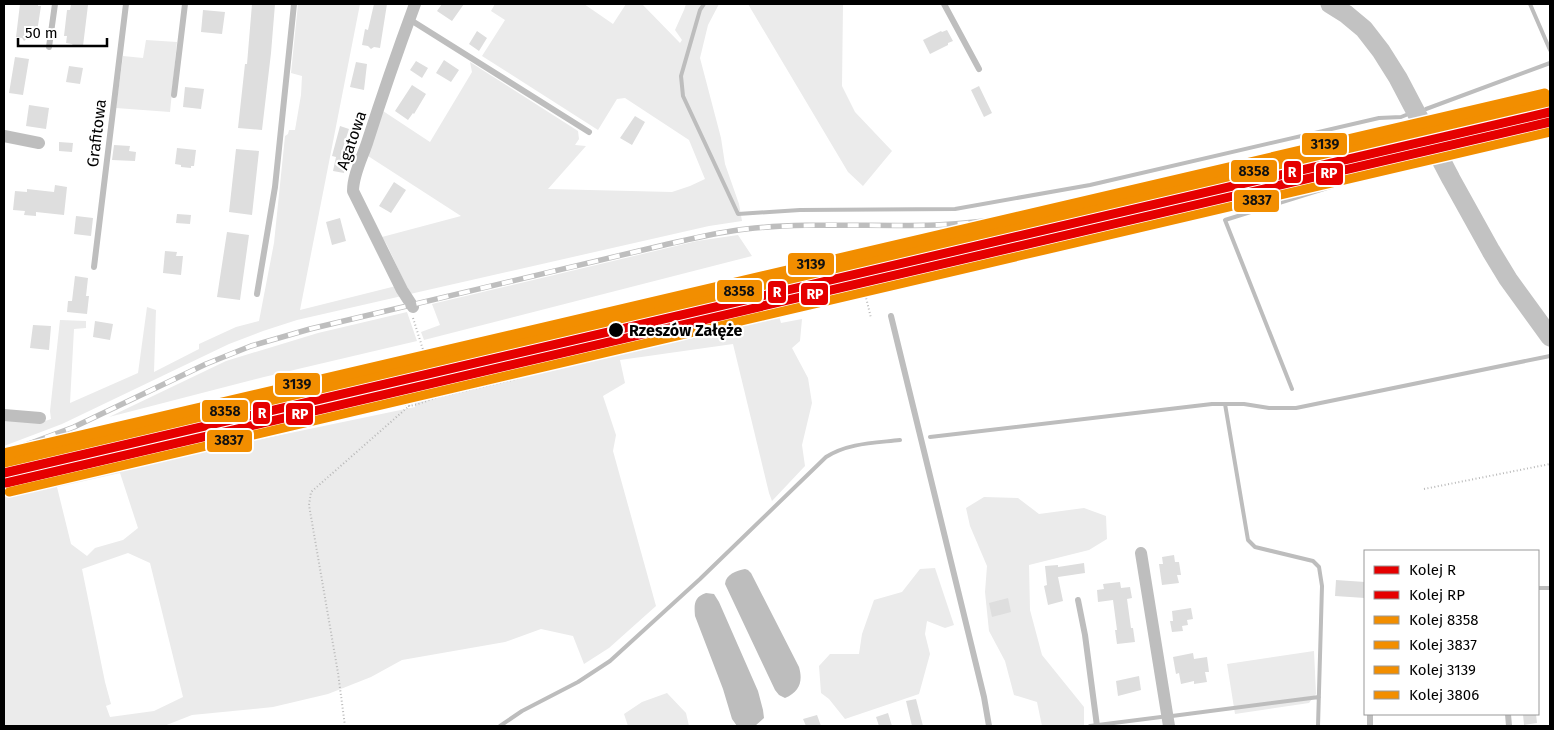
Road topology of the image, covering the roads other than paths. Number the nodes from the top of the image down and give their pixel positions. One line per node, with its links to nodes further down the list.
1 (55, 4): 9 (lane)
2 (126, 4): 15 (lane, Grafitowa)
3 (185, 4): 11 (lane)
4 (294, 4): 16 (lane)
5 (415, 4): 8 (street, Agatowa)
6 (944, 4): 10 (lane)
7 (1330, 4): 19 (street)
8 (409, 19): 12 (lane); 17 (street, Agatowa)
9 (49, 48)
10 (979, 70)
11 (174, 95)
12 (589, 132)
13 (4, 136): 14 (street)
14 (39, 143)
15 (94, 267)
16 (257, 294)
17 (414, 307)
18 (891, 316): 24 (lane)
19 (1550, 337)
20 (4, 415): 21 (street)
21 (40, 418)
22 (1140, 553): 26 (street)
23 (1078, 600): 25 (lane)
24 (989, 726)
25 (1097, 726)
26 (1169, 726)

